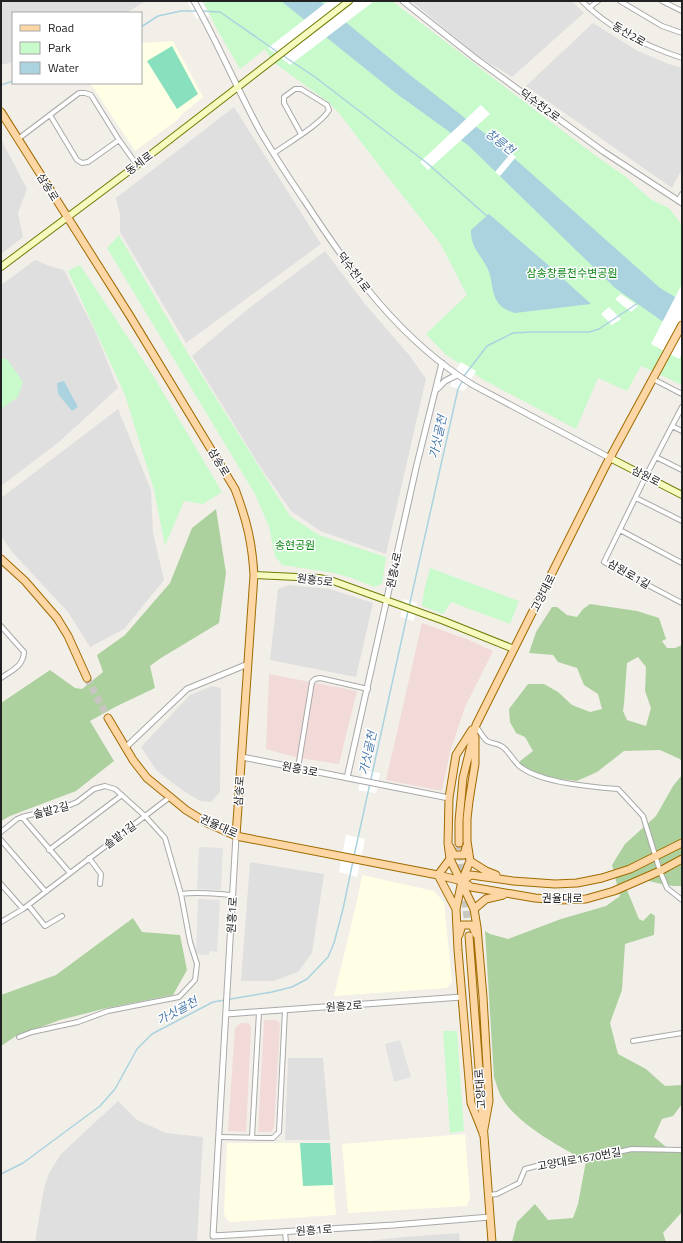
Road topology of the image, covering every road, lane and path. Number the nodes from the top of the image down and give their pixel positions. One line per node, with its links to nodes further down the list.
1 (194, 1): 12 (street, 덕수천1로)
2 (349, 1): 12 (main road, 동세로)
3 (403, 1): 21 (street, 덕수천2로)
4 (582, 1): 8 (street, 동산2로)
5 (598, 1): 8 (street)
6 (620, 1): 10 (street)
7 (662, 1): 9 (street)
8 (589, 8): 11 (street, 동산2로)
9 (682, 11)
10 (682, 33)
11 (682, 58)
12 (238, 87): 18 (street, 덕수천1로); 19 (main road, 동세로)
13 (1, 112): 16 (main road, 삼송로)
14 (50, 115): 16 (street); 17 (street); 17 (street)
15 (301, 134): 15 (street); 18 (street)
16 (18, 139): 22 (main road, 삼송로)
17 (119, 140): 19 (street)
18 (274, 153): 25 (street, 덕수천1로)
19 (137, 165): 22 (main road, 동세로)
20 (682, 194): 21 (street)
21 (680, 202)
22 (68, 217): 23 (main road, 동세로); 43 (main road, 삼송로)
23 (1, 267)
24 (682, 325): 27 (main road, 고양대로)
25 (442, 364): 26 (street, 덕수천1로); 28 (street, 원흥4로)
26 (454, 375): 28 (street); 34 (street, 덕수천1로)
27 (653, 379): 29 (street); 34 (main road, 고양대로)
28 (436, 389): 44 (street, 원흥4로)
29 (682, 394)
30 (682, 407): 31 (street, 삼원로1길)
31 (672, 426): 32 (street); 33 (street, 삼원로1길)
32 (682, 431)
33 (656, 457): 35 (street); 36 (street, 삼원로1길)
34 (610, 458): 36 (main road, 삼원로); 47 (main road, 고양대로)
35 (682, 470)
36 (646, 476): 37 (main road, 삼원로); 38 (street, 삼원로1길)
37 (682, 495)
38 (636, 498): 39 (street); 40 (street, 삼원로1길)
39 (682, 521)
40 (620, 530): 42 (street); 45 (street, 삼원로1길)
41 (2, 562): 50 (main road)
42 (682, 563)
43 (254, 575): 44 (main road, 원흥5로); 48 (main road, 삼송로)
44 (387, 601): 47 (main road, 원흥5로); 51 (street, 원흥4로)
45 (682, 603)
46 (1, 626): 49 (street)
47 (514, 648): 53 (main road, 고양대로)
48 (248, 664): 54 (street); 55 (main road, 삼송로)
49 (1, 678)
50 (87, 678)
51 (368, 689): 56 (street); 57 (street, 원흥4로)
52 (108, 718): 54 (main road, 권율대로)
53 (476, 725): 60 (main road); 66 (main road); 68 (main road, 고양대로); 71 (street)
54 (125, 748): 59 (main road, 권율대로)
55 (242, 757): 56 (street, 원흥3로); 64 (main road, 삼송로)
56 (298, 768): 57 (street, 원흥3로)
57 (347, 778): 60 (street, 원흥3로)
58 (122, 795): 61 (street, 솔밭2길); 62 (street, 솔밭2길); 70 (street)
59 (170, 797): 61 (street, 솔밭1길); 64 (main road, 권율대로)
60 (449, 798): 67 (main road)
61 (145, 816): 72 (street, 솔밭1길); 84 (street, 솔밭2길)
62 (22, 817): 63 (street, 솔밭2길); 70 (street)
63 (1, 832)
64 (236, 836): 78 (main road, 권율대로); 85 (street, 원흥1로)
65 (1, 840): 83 (street)
66 (467, 841): 67 (main road); 75 (main road)
67 (448, 843): 73 (main road)
68 (459, 843)
69 (682, 843): 71 (main road, 권율대로)
70 (49, 850): 77 (street)
71 (656, 857): 76 (street); 80 (main road, 권율대로)
72 (89, 858): 77 (street, 솔밭1길); 82 (street)
73 (450, 859): 78 (main road); 79 (main road)
74 (682, 859): 76 (main road, 권율대로)
75 (470, 861): 79 (main road); 80 (main road)
76 (660, 871): 86 (main road, 권율대로); 87 (street)
77 (70, 873): 83 (street, 솔밭1길)
78 (438, 875): 79 (main road, 권율대로); 90 (main road)
79 (462, 881): 80 (main road, 권율대로); 86 (main road, 권율대로); 90 (main road); 91 (main road)
80 (513, 881)
81 (1, 884): 89 (street)
82 (100, 884)
83 (45, 891): 88 (street, 솔밭1길)
84 (180, 894): 85 (street); 102 (street, 솔밭2길)
85 (233, 895): 100 (street, 원흥1로)
86 (512, 895): 91 (main road)
87 (682, 900)
88 (28, 904): 89 (street, 솔밭1길); 92 (street)
89 (22, 909): 93 (street, 솔밭1길)
90 (456, 909): 96 (main road)
91 (474, 909): 95 (main road)
92 (62, 916)
93 (1, 922)
94 (469, 936): 104 (main road, 고양대로)
95 (478, 938): 96 (main road); 104 (main road)
96 (458, 939): 97 (main road)
97 (462, 997): 98 (street, 원흥2로); 104 (main road)
98 (285, 1010): 99 (street, 원흥2로); 106 (street)
99 (259, 1012): 100 (street, 원흥2로); 106 (street)
100 (226, 1014): 105 (street, 원흥1로)
101 (682, 1034): 103 (street)
102 (19, 1037)
103 (633, 1041)
104 (483, 1134): 108 (main road, 고양대로)
105 (219, 1137): 106 (street); 111 (street, 원흥1로)
106 (252, 1137)
107 (682, 1150): 108 (street, 고양대로1670번길)
108 (488, 1195): 109 (main road, 고양대로)
109 (490, 1217): 110 (street, 원흥1로); 113 (main road, 고양대로)
110 (286, 1232): 111 (street, 원흥1로); 112 (street)
111 (213, 1239)
112 (286, 1242)
113 (492, 1242)

